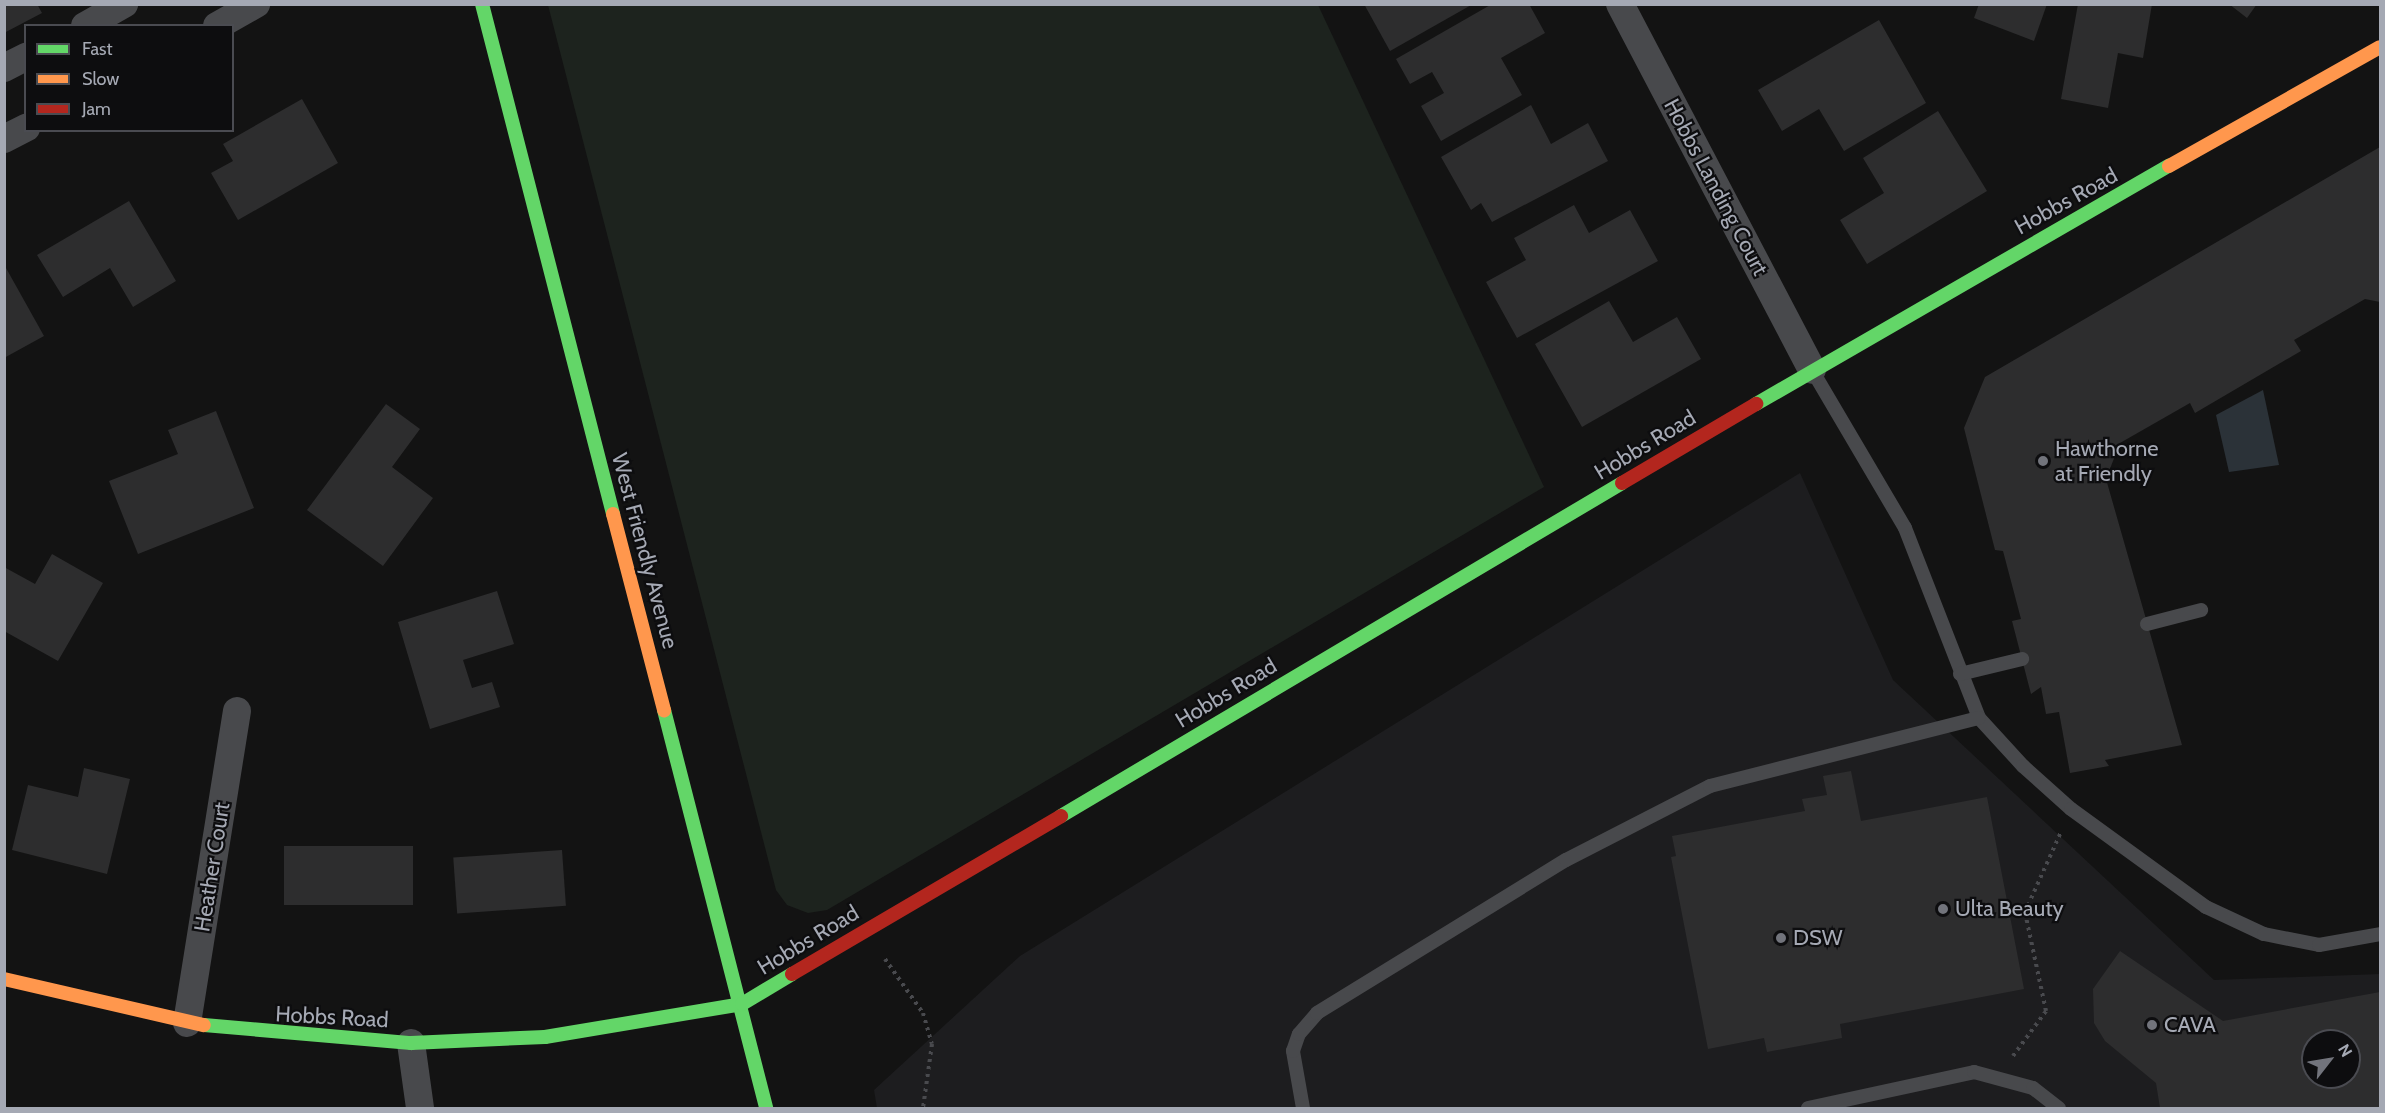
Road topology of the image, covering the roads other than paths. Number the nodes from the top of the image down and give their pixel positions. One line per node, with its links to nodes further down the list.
1 (124, 4): 5 (street)
2 (256, 4): 6 (street)
3 (482, 4): 21 (street, West Friendly Avenue)
4 (1620, 4): 12 (street, Hobbs Landing Court)
5 (89, 24)
6 (221, 24)
7 (2380, 46): 12 (street, Hobbs Road)
8 (24, 58): 9 (street)
9 (4, 68)
10 (24, 129): 11 (street)
11 (4, 139)
12 (1812, 370): 16 (lane); 21 (street, Hobbs Road)
13 (2201, 610): 14 (lane)
14 (2147, 624)
15 (2022, 659): 16 (lane)
16 (1960, 674): 18 (lane)
17 (237, 711): 22 (street, Heather Court)
18 (1979, 718): 19 (lane); 26 (lane)
19 (2380, 934)
20 (4, 978): 22 (street, Hobbs Road)
21 (742, 1004): 23 (street, Hobbs Road); 25 (street, West Friendly Avenue)
22 (187, 1023): 23 (street, Hobbs Road)
23 (411, 1043): 24 (street)
24 (420, 1108)
25 (766, 1108)
26 (1304, 1108)
27 (1808, 1108): 28 (lane)
28 (2059, 1108)

